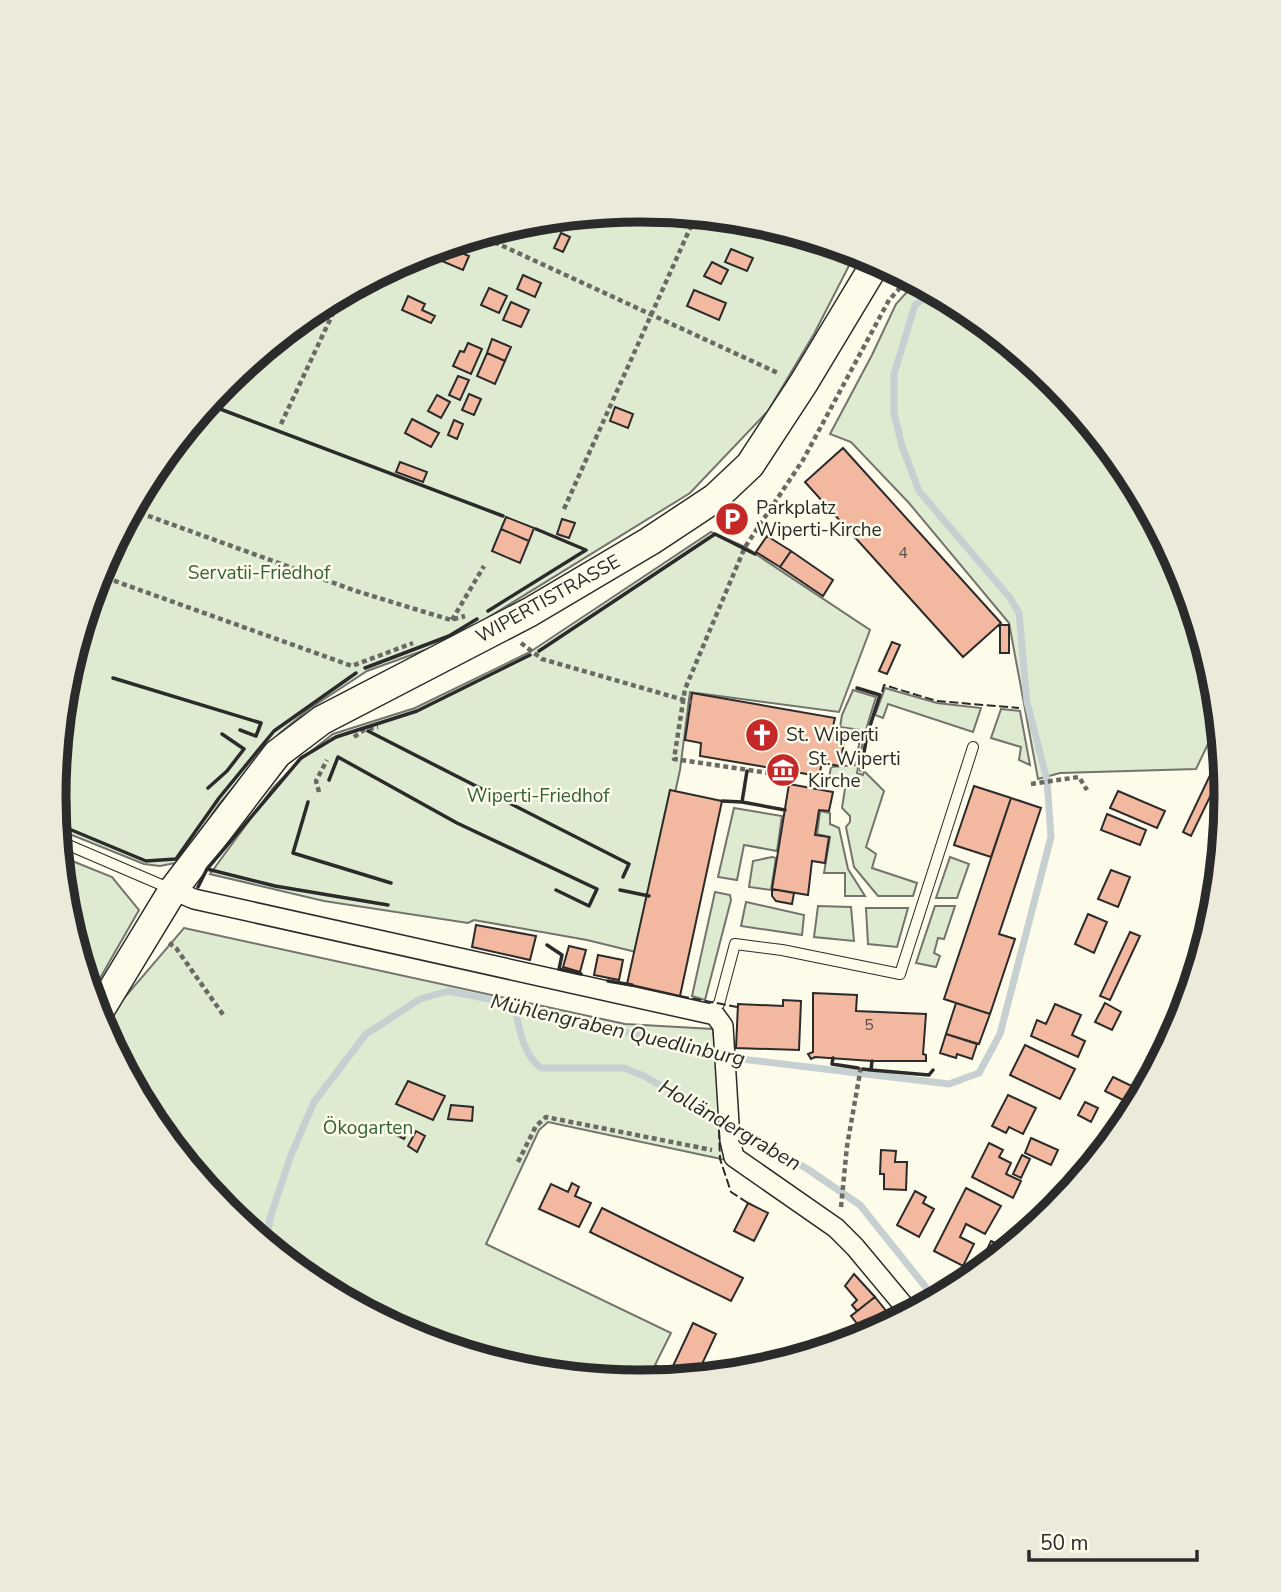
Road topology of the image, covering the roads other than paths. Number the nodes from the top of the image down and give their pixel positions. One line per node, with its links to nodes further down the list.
1 (871, 271): 4 (street, WIPERTISTRASSE)
2 (973, 747): 6 (lane)
3 (69, 845): 4 (lane)
4 (173, 890): 5 (street, WIPERTISTRASSE); 6 (street)
5 (105, 1002)
6 (706, 1012): 7 (street)
7 (904, 1306)

